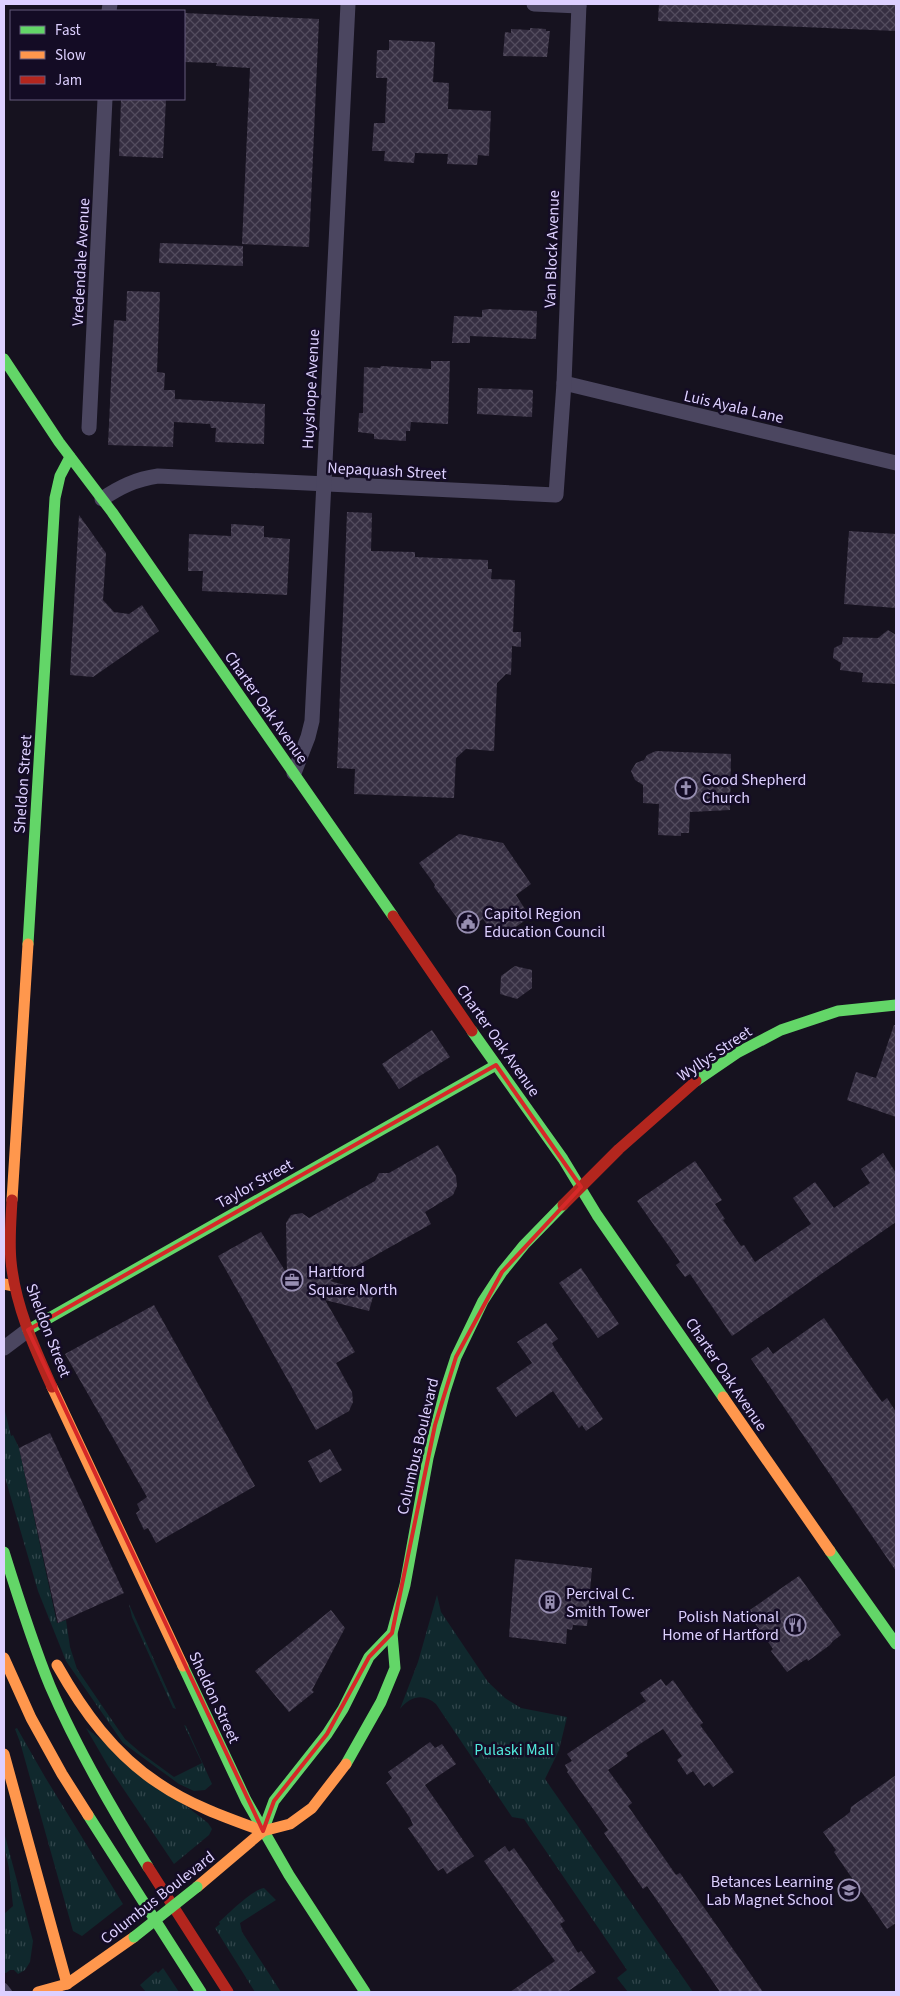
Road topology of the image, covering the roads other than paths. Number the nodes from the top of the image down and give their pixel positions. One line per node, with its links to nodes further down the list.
1 (348, 4): 10 (street, Huyshope Avenue)
2 (534, 4): 3 (street)
3 (579, 5): 6 (street, Van Block Avenue)
4 (105, 100): 7 (street, Vredendale Avenue)
5 (4, 359): 8 (main road, Charter Oak Avenue)
6 (564, 383): 9 (street, Luis Ayala Lane); 11 (street, Van Block Avenue)
7 (90, 428)
8 (70, 456): 12 (main road, Charter Oak Avenue); 17 (main road, Sheldon Street)
9 (896, 463)
10 (322, 485): 11 (street, Nepaquash Street); 12 (street, Nepaquash Street); 13 (street, Huyshope Avenue)
11 (556, 495)
12 (102, 499): 13 (main road, Charter Oak Avenue)
13 (294, 773): 15 (main road, Charter Oak Avenue)
14 (896, 1005): 16 (main road, Wyllys Street)
15 (496, 1065): 16 (main road, Charter Oak Avenue); 18 (main road, Taylor Street)
16 (581, 1187): 22 (main road, Columbus Boulevard); 24 (main road, Charter Oak Avenue)
17 (9, 1285): 18 (main road, Sheldon Street)
18 (28, 1330): 19 (street); 28 (main road, Sheldon Street)
19 (4, 1348)
20 (4, 1552): 21 (main road)
21 (19, 1600): 23 (main road); 29 (main road)
22 (392, 1633): 28 (main road, Columbus Boulevard); 28 (main road, Columbus Boulevard)
23 (45, 1640)
24 (896, 1643)
25 (52, 1654): 28 (main road)
26 (4, 1658): 34 (main road)
27 (4, 1754): 31 (main road)
28 (263, 1831): 31 (main road, Columbus Boulevard, bridge); 37 (main road, Sheldon Street)
29 (216, 1974): 35 (main road); 36 (main road)
30 (4, 1987): 32 (lane)
31 (66, 1990): 33 (main road, Columbus Boulevard)
32 (8, 1992)
33 (38, 1992)
34 (200, 1992)
35 (228, 1992)
36 (234, 1992)
37 (365, 1992)

